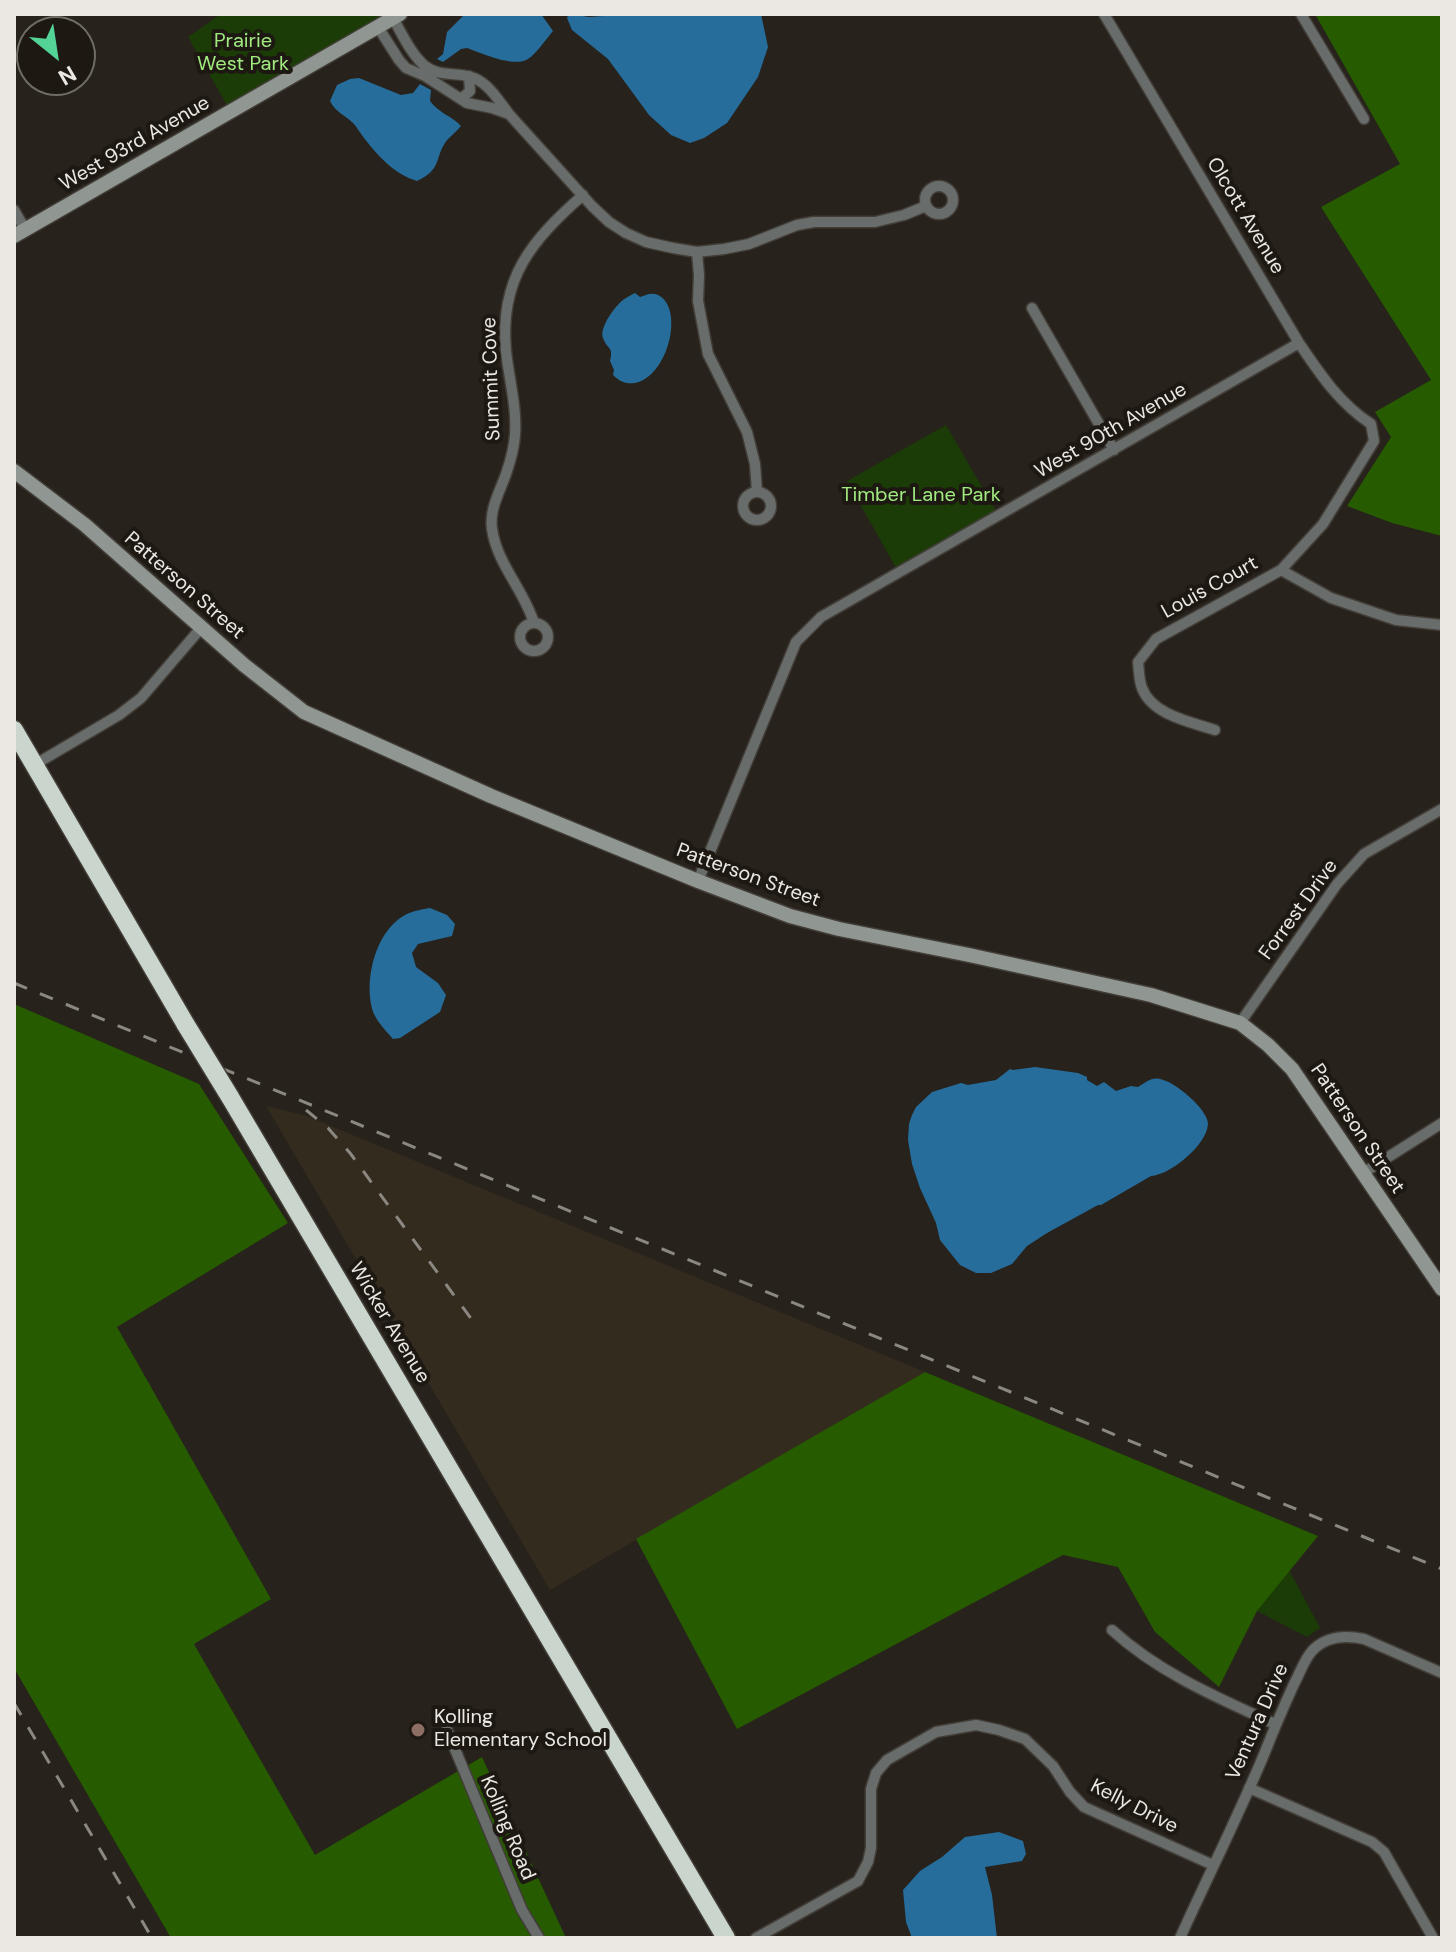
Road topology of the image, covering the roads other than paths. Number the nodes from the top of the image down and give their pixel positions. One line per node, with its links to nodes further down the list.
1 (1104, 14): 16 (street, Olcott Avenue)
2 (1301, 14): 9 (street)
3 (396, 16): 4 (street, West 93rd Avenue); 5 (street)
4 (378, 27): 5 (street); 13 (street, West 93rd Avenue)
5 (430, 74): 6 (street); 7 (street)
6 (469, 76): 7 (street); 8 (street)
7 (461, 99): 8 (street)
8 (509, 114): 10 (street)
9 (1364, 119)
10 (583, 195): 14 (street); 21 (street, Summit Cove)
11 (926, 206): 14 (street)
12 (14, 210): 13 (street)
13 (20, 232)
14 (697, 252): 19 (street)
15 (1032, 308): 17 (street)
16 (1299, 343): 17 (street, West 90th Avenue); 20 (street, Olcott Avenue)
17 (1114, 450): 28 (street, West 90th Avenue)
18 (14, 471): 23 (street, Patterson Street)
19 (757, 492)
20 (1281, 570): 22 (street); 25 (street, Louis Court)
21 (534, 623)
22 (1442, 625)
23 (201, 628): 26 (street); 28 (street, Patterson Street)
24 (14, 730): 26 (highway, Wicker Avenue)
25 (1215, 730)
26 (34, 765): 40 (highway, Wicker Avenue, bridge)
27 (1442, 809): 29 (street, Forrest Drive)
28 (698, 881): 29 (street, Patterson Street)
29 (1240, 1023): 31 (street, Patterson Street)
30 (1442, 1123): 31 (street)
31 (1363, 1173): 32 (street, Patterson Street)
32 (1442, 1289)
33 (1112, 1630): 35 (street)
34 (1442, 1673): 35 (street, Ventura Drive)
35 (1275, 1724): 37 (street, Ventura Drive)
36 (447, 1730): 39 (street, Kolling Road)
37 (1249, 1788): 38 (street, Ventura Drive); 43 (street)
38 (1213, 1865): 41 (street, Kelly Drive); 42 (street, Ventura Drive)
39 (539, 1938)
40 (726, 1938)
41 (756, 1938)
42 (1180, 1938)
43 (1433, 1938)

